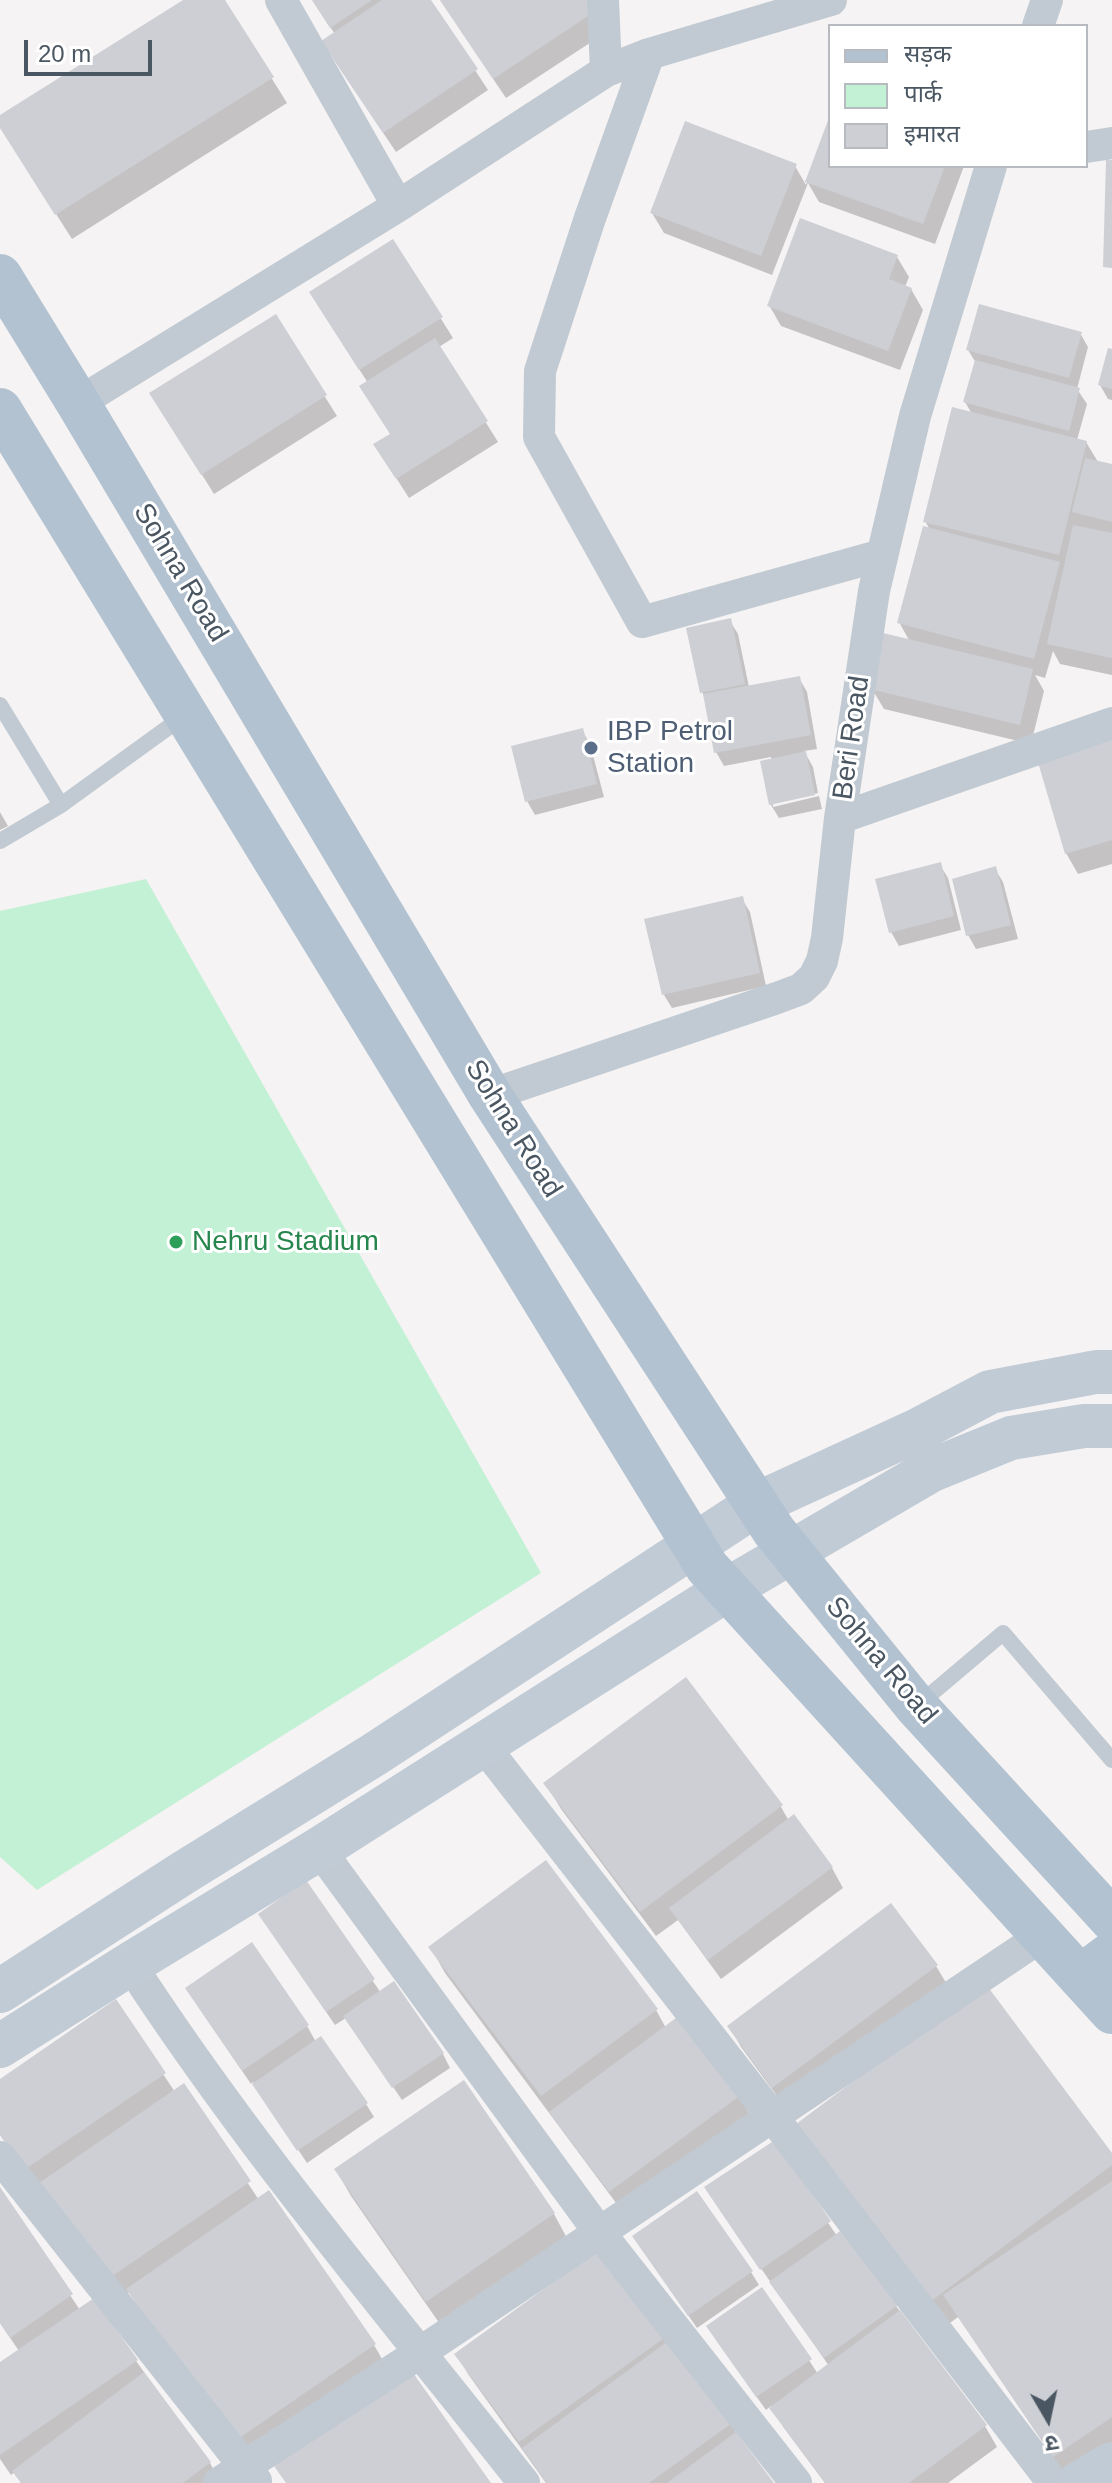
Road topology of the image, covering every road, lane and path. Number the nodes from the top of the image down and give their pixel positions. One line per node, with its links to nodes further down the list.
1 (281, 0): 11 (street)
2 (603, 0): 7 (street)
3 (831, 0): 6 (street)
4 (1047, 0): 5 (street)
5 (1039, 24)
6 (649, 54): 7 (street); 15 (street)
7 (606, 71): 11 (street)
8 (1112, 143): 9 (street)
9 (1088, 147)
10 (990, 168): 15 (street, Beri Road)
11 (398, 206): 13 (street)
12 (0, 276): 13 (main road, Sohna Road)
13 (78, 403): 16 (main road, Sohna Road)
14 (0, 410): 18 (main road)
15 (882, 555): 21 (street, Beri Road)
16 (243, 680): 18 (main road); 23 (main road, Sohna Road)
17 (0, 705): 20 (lane)
18 (186, 715): 20 (lane); 27 (main road)
19 (1112, 723): 21 (street)
20 (61, 805): 22 (lane)
21 (840, 818): 23 (street, Beri Road)
22 (0, 841)
23 (490, 1095): 26 (main road, Sohna Road)
24 (1112, 1372): 26 (main road)
25 (1112, 1426): 28 (main road)
26 (757, 1504): 27 (main road); 28 (main road, Sohna Road)
27 (694, 1546): 29 (main road); 38 (main road)
28 (791, 1553): 29 (main road); 30 (main road, Sohna Road)
29 (728, 1589): 31 (main road); 35 (main road)
30 (916, 1706): 32 (lane); 34 (main road, Sohna Road)
31 (483, 1745): 33 (main road); 41 (street)
32 (1112, 1760)
33 (319, 1849): 36 (main road); 43 (street)
34 (1112, 1920)
35 (1042, 1936): 37 (main road); 41 (street)
36 (130, 1964): 40 (main road); 44 (street)
37 (1096, 1965): 39 (main road)
38 (0, 1991)
39 (1112, 2012)
40 (0, 2046)
41 (772, 2116): 43 (street); 49 (street)
42 (0, 2157): 46 (street)
43 (599, 2232): 44 (street); 48 (street)
44 (421, 2352): 46 (street); 47 (street)
45 (1112, 2464): 50 (main road)
46 (240, 2477)
47 (524, 2483)
48 (796, 2483)
49 (1053, 2483)
50 (1080, 2483)

